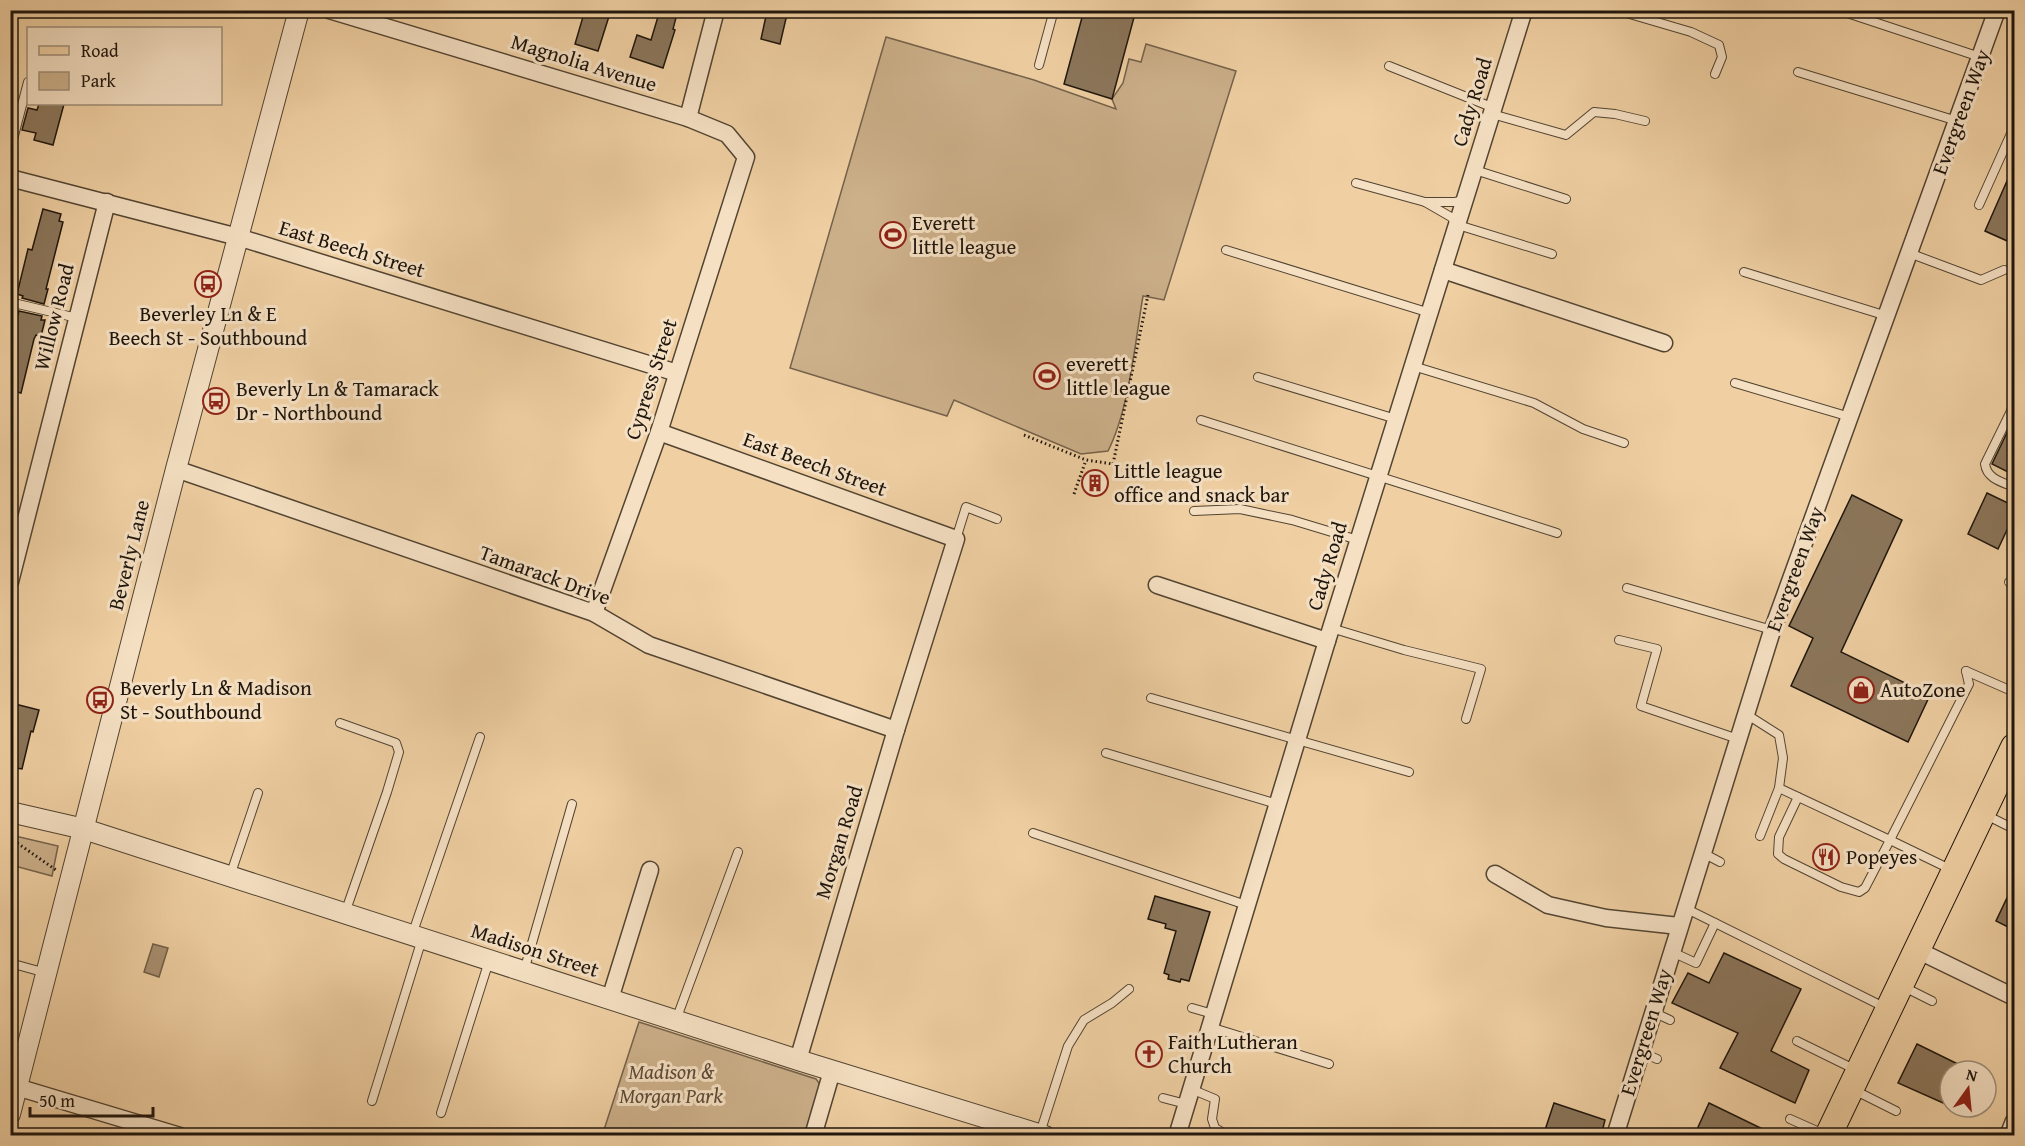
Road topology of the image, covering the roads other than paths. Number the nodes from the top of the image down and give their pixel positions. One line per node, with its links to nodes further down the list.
1 (299, 10): 31 (street, Beverly Lane)
2 (329, 10): 16 (street, Magnolia Avenue)
3 (716, 10): 16 (street)
4 (1054, 10): 10 (lane)
5 (1524, 10): 15 (street, Cady Road)
6 (1616, 10): 13 (lane)
7 (1998, 10): 9 (street, Evergreen Way)
8 (1841, 11): 9 (lane)
9 (1980, 57): 18 (street, Evergreen Way)
10 (1039, 65)
11 (1389, 66): 15 (lane)
12 (1798, 72): 18 (lane)
13 (1715, 74)
14 (27, 86): 20 (lane)
15 (1493, 111): 17 (lane); 22 (street, Cady Road)
16 (688, 118): 21 (street, Magnolia Avenue)
17 (1645, 121)
18 (1957, 121): 33 (street, Evergreen Way)
19 (2014, 127): 29 (lane)
20 (10, 151)
21 (746, 157): 44 (street, Cypress Street)
22 (1475, 170): 25 (lane); 26 (street, Cady Road)
23 (10, 178): 27 (street, East Beech Street)
24 (1356, 183): 28 (lane)
25 (1566, 199)
26 (1465, 200): 28 (lane); 30 (street, Cady Road)
27 (107, 202): 31 (street, East Beech Street); 41 (street, Willow Road)
28 (1425, 202): 30 (lane)
29 (1979, 205)
30 (1458, 225): 34 (lane); 35 (street, Cady Road)
31 (238, 237): 44 (street, East Beech Street); 53 (street, Beverly Lane)
32 (1226, 250): 39 (lane)
33 (1909, 253): 36 (lane); 40 (street, Evergreen Way)
34 (1552, 254)
35 (1443, 270): 39 (street, Cady Road); 42 (street)
36 (2004, 270)
37 (1744, 272): 40 (lane)
38 (10, 307): 41 (lane)
39 (1430, 313): 43 (street, Cady Road)
40 (1887, 316): 48 (street, Evergreen Way)
41 (77, 318): 61 (street, Willow Road)
42 (1664, 343)
43 (1413, 366): 49 (street, Cady Road); 52 (lane)
44 (677, 373): 51 (street, Cypress Street)
45 (1258, 377): 49 (lane)
46 (1735, 382): 48 (lane)
47 (2014, 405): 55 (lane)
48 (1850, 417): 65 (street, Evergreen Way)
49 (1396, 419): 54 (street, Cady Road)
50 (1201, 420): 54 (lane)
51 (659, 432): 59 (street, East Beech Street); 64 (street, Cypress Street)
52 (1624, 443)
53 (176, 470): 64 (street, Tamarack Drive); 87 (street, Beverly Lane)
54 (1378, 476): 58 (lane); 60 (street, Cady Road)
55 (2014, 487)
56 (1194, 511): 60 (lane)
57 (998, 519): 59 (lane)
58 (1557, 533)
59 (956, 539): 73 (street, Morgan Road)
60 (1358, 540): 66 (street, Cady Road)
61 (10, 582)
62 (1157, 585): 66 (street)
63 (1627, 588): 65 (lane)
64 (594, 613): 73 (street, Tamarack Drive)
65 (1772, 630): 70 (street, Evergreen Way)
66 (1329, 634): 71 (lane); 75 (street, Cady Road)
67 (1619, 640): 76 (lane)
68 (2014, 692): 91 (lane)
69 (1151, 698): 75 (lane)
70 (1746, 714): 76 (street, Evergreen Way); 80 (lane)
71 (1466, 719)
72 (340, 723): 101 (lane)
73 (896, 730): 125 (street, Morgan Road)
74 (480, 737): 104 (lane)
75 (1297, 739): 79 (lane); 84 (street, Cady Road)
76 (1738, 739): 93 (street, Evergreen Way)
77 (2014, 747): 86 (main road)
78 (1106, 753): 84 (lane)
79 (1409, 772)
80 (1779, 788): 82 (lane); 90 (lane)
81 (258, 793): 98 (lane)
82 (1798, 797): 91 (lane); 91 (lane)
83 (572, 804): 109 (lane)
84 (1277, 804): 99 (street, Cady Road)
85 (10, 812): 87 (street, Madison Street)
86 (1982, 814): 88 (lane); 96 (main road)
87 (84, 829): 98 (street, Madison Street); 110 (street, Beverly Lane)
88 (2014, 829)
89 (1033, 833): 99 (lane)
90 (1760, 836)
91 (1890, 840): 96 (lane)
92 (738, 852): 121 (lane)
93 (1702, 852): 94 (lane); 100 (street, Evergreen Way)
94 (1720, 862)
95 (650, 870): 114 (street)
96 (1955, 872): 105 (main road)
97 (1495, 874): 103 (street)
98 (230, 877): 101 (street, Madison Street)
99 (1246, 905): 119 (street, Cady Road)
100 (1685, 908): 102 (lane); 103 (street, Evergreen Way)
101 (345, 914): 104 (street, Madison Street)
102 (1715, 923): 106 (lane); 117 (lane)
103 (1679, 926): 106 (street, Evergreen Way)
104 (417, 937): 107 (street, Madison Street); 133 (lane)
105 (1917, 950): 111 (main road); 113 (street)
106 (1671, 952): 118 (street, Evergreen Way)
107 (489, 961): 109 (street, Madison Street); 135 (lane)
108 (10, 963): 110 (lane)
109 (524, 972): 114 (street, Madison Street)
110 (47, 973): 130 (street, Beverly Lane)
111 (1900, 985): 115 (lane); 117 (main road)
112 (1129, 989): 127 (lane)
113 (2014, 997)
114 (610, 999): 121 (street, Madison Street)
115 (1932, 1000)
116 (1192, 1008): 119 (lane)
117 (1889, 1010): 129 (main road)
118 (1653, 1011): 120 (lane); 123 (street, Evergreen Way)
119 (1212, 1020): 126 (lane); 131 (street, Cady Road)
120 (1670, 1020)
121 (675, 1021): 125 (street, Madison Street)
122 (1797, 1041): 129 (lane)
123 (1641, 1052): 124 (lane); 139 (street, Evergreen Way)
124 (1657, 1059)
125 (798, 1060): 141 (street, Madison Street); 143 (street)
126 (1329, 1064)
127 (1060, 1070): 128 (lane); 141 (lane)
128 (1071, 1073)
129 (1855, 1080): 134 (lane); 146 (main road)
130 (14, 1085): 136 (street, Beverly Lane); 142 (street)
131 (1188, 1097): 132 (lane); 140 (lane); 144 (street, Cady Road)
132 (1163, 1098)
133 (372, 1101)
134 (1896, 1112)
135 (441, 1113)
136 (10, 1114)
137 (1790, 1119): 146 (lane)
138 (2014, 1121): 147 (street)
139 (1616, 1132): 145 (lane)
140 (1224, 1134)
141 (1043, 1135)
142 (180, 1136)
143 (813, 1136)
144 (1177, 1136)
145 (1633, 1136)
146 (1827, 1136)
147 (2008, 1136)

